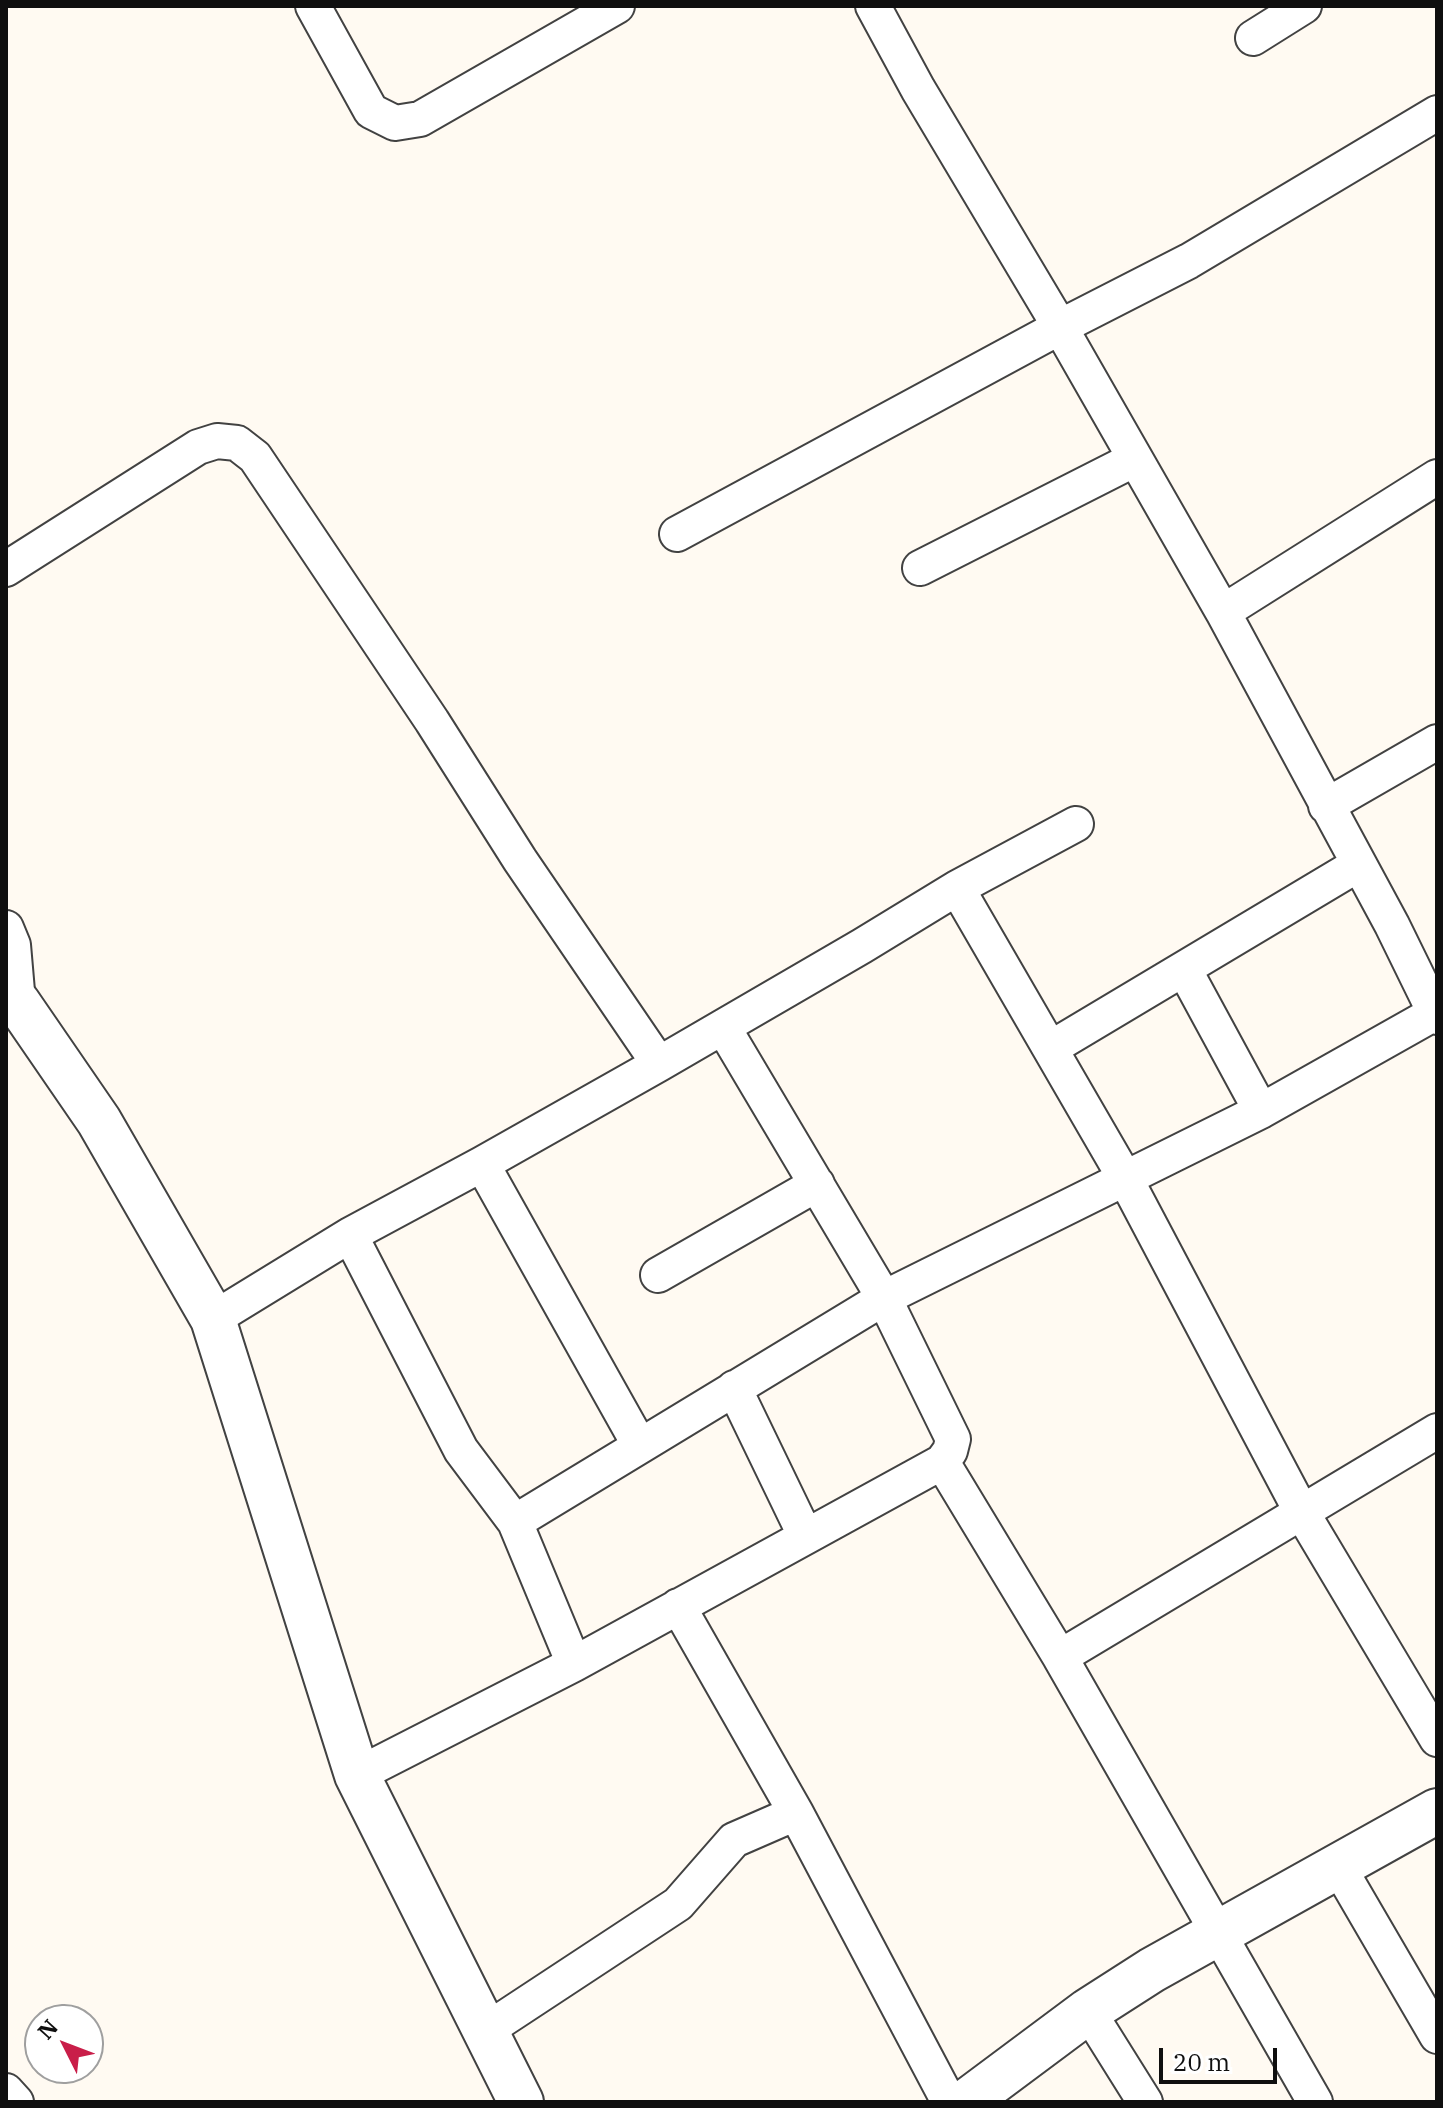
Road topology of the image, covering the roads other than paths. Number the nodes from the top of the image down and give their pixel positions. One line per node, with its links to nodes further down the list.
1 (313, 6): 2 (street)
2 (617, 6)
3 (873, 6): 7 (street)
4 (1304, 6): 5 (street)
5 (1253, 38)
6 (1437, 113): 7 (street)
7 (1060, 327): 8 (street); 10 (street)
8 (1135, 459): 11 (street); 13 (street)
9 (1437, 477): 13 (street)
10 (677, 534)
11 (920, 568)
12 (6, 569): 25 (street)
13 (1223, 612): 15 (street)
14 (1437, 742): 15 (street)
15 (1326, 806): 17 (street)
16 (1076, 824): 18 (street)
17 (1359, 864): 20 (street); 22 (street)
18 (957, 888): 23 (street); 24 (street)
19 (6, 928): 21 (street)
20 (1184, 969): 24 (street); 26 (street)
21 (12, 997): 33 (street)
22 (1436, 1015): 26 (street)
23 (723, 1027): 25 (street); 29 (street)
24 (1051, 1048): 28 (street)
25 (659, 1064): 27 (street)
26 (1261, 1111): 28 (street)
27 (482, 1164): 30 (street); 36 (street)
28 (1125, 1178): 32 (street); 38 (street)
29 (817, 1184): 31 (street); 32 (street)
30 (350, 1235): 33 (street); 39 (street)
31 (658, 1275)
32 (884, 1298): 34 (street); 37 (street)
33 (213, 1319): 45 (street)
34 (734, 1388): 36 (street); 40 (street)
35 (1437, 1431): 38 (street)
36 (640, 1446): 39 (street)
37 (942, 1462): 40 (street); 42 (street)
38 (1301, 1511): 42 (street); 44 (street)
39 (515, 1522): 43 (street)
40 (805, 1535): 41 (street)
41 (678, 1606): 43 (street); 47 (street)
42 (1060, 1657): 49 (street)
43 (574, 1664): 45 (street)
44 (1437, 1739)
45 (357, 1775): 51 (street)
46 (1437, 1811): 48 (street)
47 (796, 1813): 51 (street); 56 (street)
48 (1338, 1866): 49 (street); 52 (street)
49 (1216, 1932): 50 (street); 59 (street)
50 (1088, 2011): 57 (street); 58 (street)
51 (485, 2031): 55 (street)
52 (1437, 2036)
53 (6, 2091): 54 (street)
54 (16, 2102)
55 (521, 2102)
56 (949, 2102)
57 (966, 2102)
58 (1145, 2102)
59 (1315, 2102)

